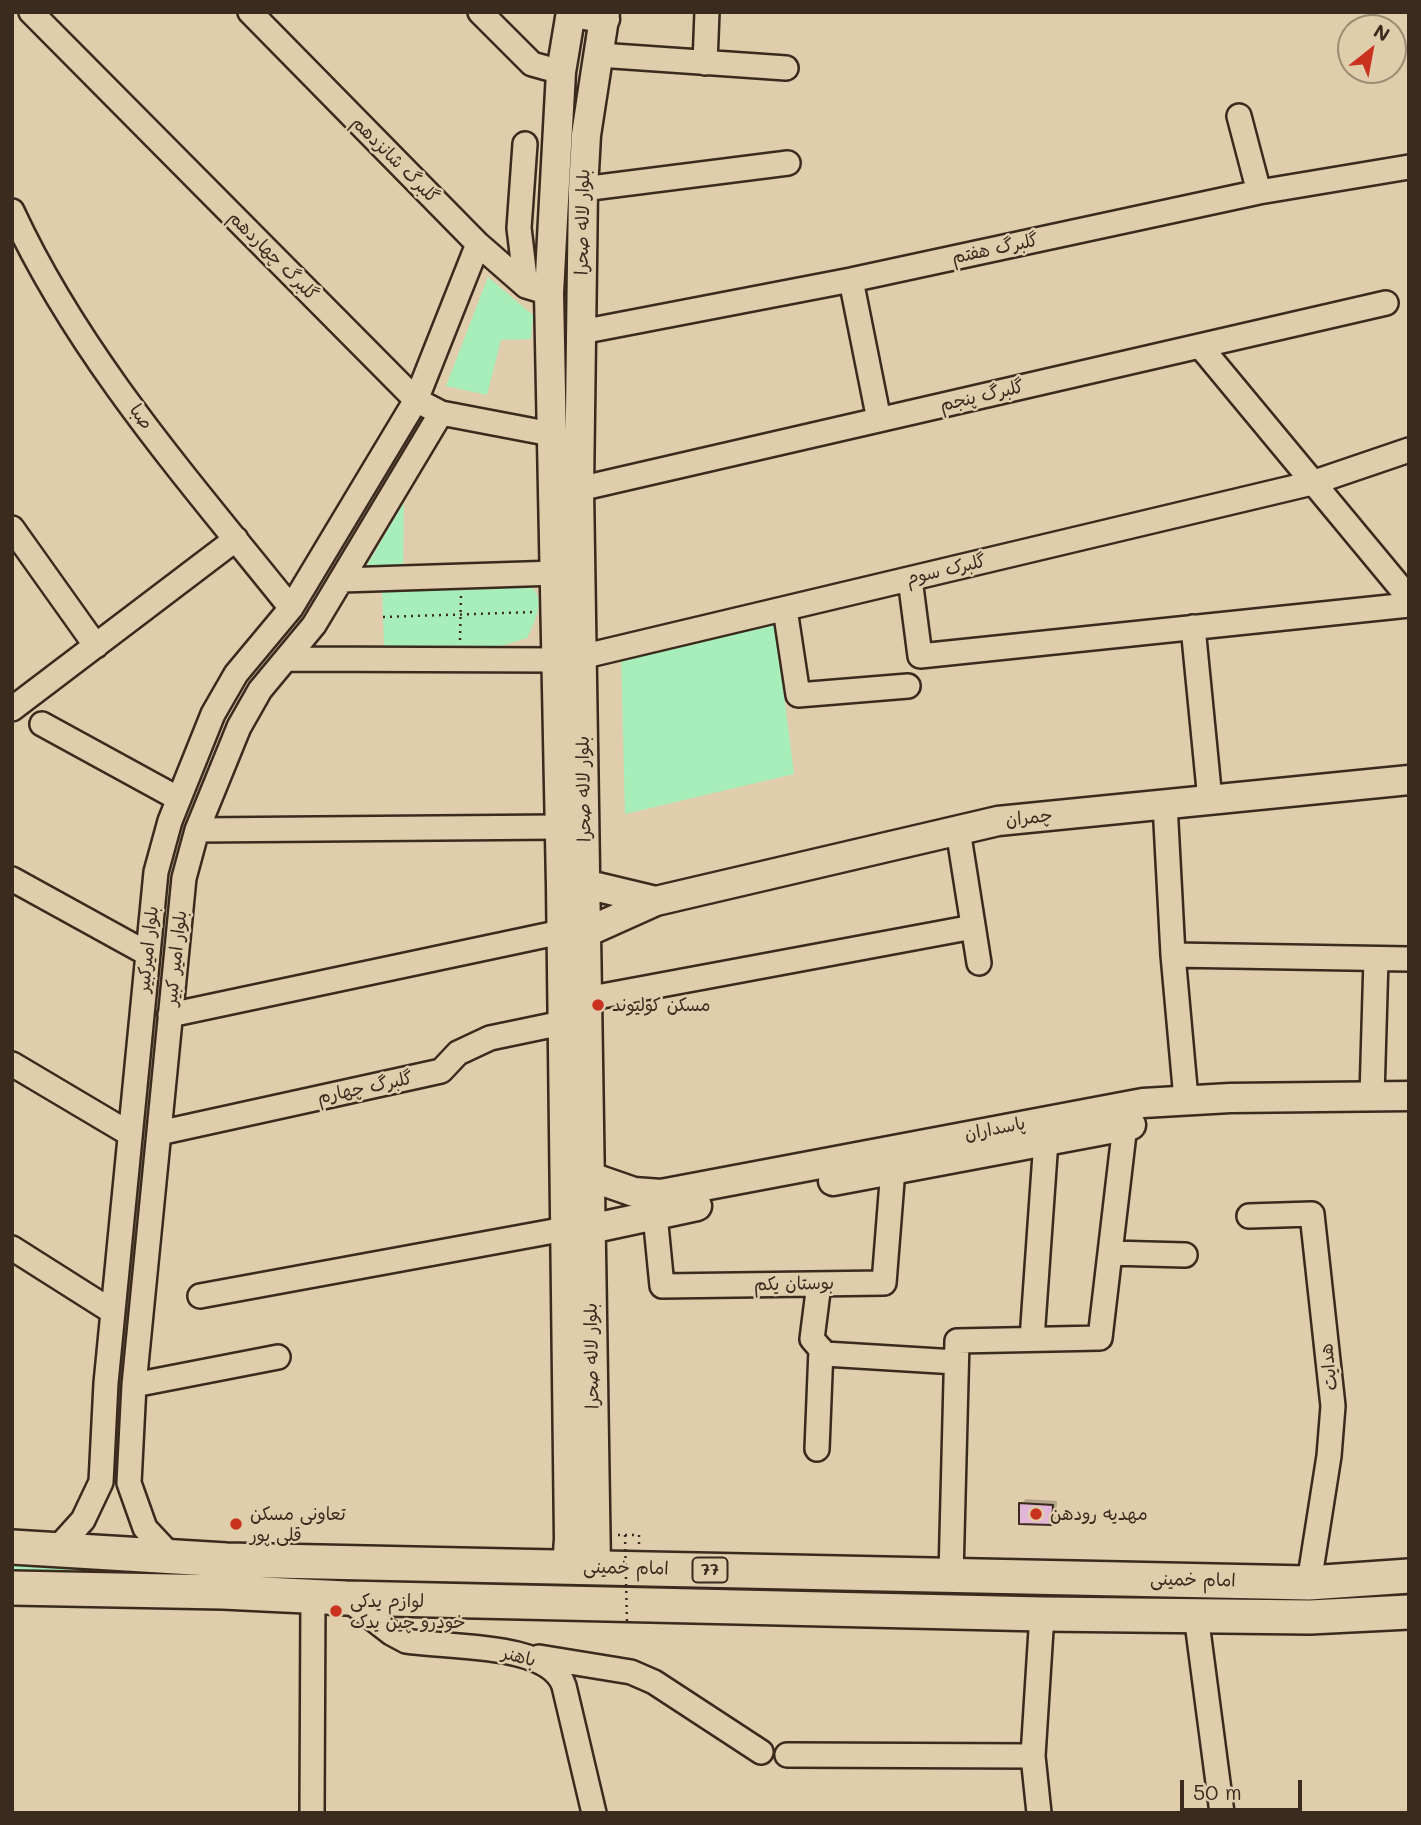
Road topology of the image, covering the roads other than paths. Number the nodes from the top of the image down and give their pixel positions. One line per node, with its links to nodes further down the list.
1 (31, 12): 24 (street, گلبرگ چهاردهم)
2 (250, 12): 18 (street, گلبرگ شانزدهم)
3 (480, 12): 10 (street)
4 (571, 12): 6 (main road); 10 (main road, بلوار لاله صحرا)
5 (707, 12): 8 (street)
6 (605, 16): 7 (main road, بلوار لاله صحرا)
7 (599, 55): 8 (street); 15 (main road, بلوار لاله صحرا)
8 (705, 63): 9 (street)
9 (786, 68)
10 (561, 72): 20 (main road, بلوار لاله صحرا)
11 (1238, 116): 16 (street)
12 (525, 144): 20 (street)
13 (788, 163): 15 (street)
14 (1409, 167): 16 (street, گلبرگ هفتم)
15 (583, 189): 22 (main road, بلوار لاله صحرا)
16 (1259, 192): 19 (street, گلبرگ هفتم)
17 (12, 211): 32 (street, صبا)
18 (478, 244): 20 (street, گلبرگ شانزدهم); 24 (street, بلوار امیرکبیر)
19 (851, 281): 22 (street, گلبرگ هفتم); 26 (street)
20 (537, 290): 27 (main road, بلوار لاله صحرا)
21 (1386, 303): 23 (street, گلبرگ پنجم)
22 (581, 332): 30 (main road, بلوار لاله صحرا)
23 (1200, 346): 26 (street, گلبرگ پنجم); 29 (street)
24 (416, 400): 25 (street, گلبرگ چهاردهم); 38 (street, بلوار امیرکبیر)
25 (442, 413): 27 (street, گلبرگ چهاردهم); 35 (street, بلوار امیر کبیر)
26 (879, 420): 30 (street, گلبرگ پنجم)
27 (551, 434): 33 (main road, بلوار لاله صحرا)
28 (1409, 450): 29 (street, گلبرک سوم)
29 (1311, 483): 34 (street, گلبرک سوم); 36 (street)
30 (579, 489): 43 (main road, بلوار لاله صحرا)
31 (12, 528): 41 (street)
32 (236, 539): 38 (street, صبا); 41 (street)
33 (556, 573): 35 (street); 43 (main road, بلوار لاله صحرا)
34 (910, 579): 39 (street, گلبرک سوم); 40 (street)
35 (342, 580): 42 (street, بلوار امیر کبیر)
36 (1409, 598)
37 (1409, 605): 40 (street)
38 (291, 608): 48 (street, بلوار امیرکبیر)
39 (785, 609): 43 (street, گلبرک سوم); 44 (street)
40 (1193, 627): 49 (street)
41 (96, 646): 45 (street)
42 (287, 659): 43 (street, گلبرک سوم); 52 (street, بلوار امیر کبیر)
43 (569, 659): 51 (main road, بلوار لاله صحرا); 57 (main road, بلوار لاله صحرا)
44 (908, 685)
45 (12, 709)
46 (41, 724): 48 (street)
47 (1409, 780): 49 (main road, چمران)
48 (179, 799): 54 (street, بلوار امیرکبیر)
49 (1210, 800): 50 (main road, چمران)
50 (1164, 804): 53 (main road, چمران); 62 (street)
51 (559, 827): 52 (street); 57 (main road, بلوار لاله صحرا)
52 (197, 830): 55 (street, بلوار امیر کبیر)
53 (958, 831): 58 (main road, چمران); 59 (street)
54 (156, 873): 55 (street); 61 (street, بلوار امیرکبیر)
55 (184, 878): 67 (street, بلوار امیر کبیر)
56 (12, 879): 61 (street)
57 (573, 885): 58 (main road, چمران); 60 (main road, بلوار لاله صحرا)
58 (656, 901): 60 (main road, چمران)
59 (973, 927): 65 (street); 66 (street)
60 (574, 932): 66 (main road, بلوار لاله صحرا); 67 (street); 68 (main road, بلوار لاله صحرا)
61 (148, 954): 76 (street, بلوار امیرکبیر)
62 (1173, 955): 63 (street); 72 (street)
63 (1376, 959): 64 (street); 70 (street)
64 (1409, 959)
65 (979, 964)
66 (586, 999): 79 (main road, بلوار لاله صحرا)
67 (170, 1015): 75 (street, بلوار امیر کبیر)
68 (562, 1023): 75 (street, گلبرگ چهارم); 82 (main road, بلوار لاله صحرا)
69 (12, 1064): 76 (street)
70 (1372, 1096): 71 (main road, پاسداران); 72 (main road, پاسداران)
71 (1409, 1096)
72 (1186, 1100): 78 (main road, پاسداران)
73 (1409, 1116): 74 (main road, پاسداران)
74 (1125, 1125): 77 (main road, پاسداران); 84 (street)
75 (159, 1133): 93 (street, بلوار امیر کبیر)
76 (131, 1134): 88 (street, بلوار امیرکبیر)
77 (1046, 1140): 78 (main road, پاسداران); 89 (street)
78 (891, 1160): 79 (main road, پاسداران); 80 (main road, پاسداران); 86 (street, بوستان یکم)
79 (589, 1176): 82 (main road, بلوار لاله صحرا)
80 (655, 1214): 82 (main road, پاسداران); 86 (street, بوستان یکم)
81 (1249, 1216): 103 (street, هدایت)
82 (578, 1229): 87 (street); 98 (main road, بلوار لاله صحرا)
83 (12, 1248): 88 (street)
84 (1110, 1253): 85 (street); 89 (street)
85 (1185, 1255)
86 (818, 1284): 90 (street)
87 (200, 1296)
88 (113, 1312): 96 (street, بلوار امیرکبیر)
89 (1032, 1339): 91 (street)
90 (821, 1349): 91 (street); 94 (street)
91 (956, 1351): 100 (street)
92 (278, 1357): 93 (street)
93 (134, 1385): 97 (street, بلوار امیر کبیر)
94 (817, 1449)
95 (12, 1547): 96 (highway, امام خمینی / 77)
96 (55, 1551): 97 (highway, امام خمینی / 77)
97 (173, 1558): 101 (highway, امام خمینی / 77)
98 (581, 1567): 99 (highway, امام خمینی / 77); 101 (highway, امام خمینی / 77)
99 (852, 1573): 100 (highway, امام خمینی / 77); 108 (highway)
100 (951, 1575): 103 (highway, امام خمینی / 77)
101 (224, 1576): 104 (highway, امام خمینی / 77); 105 (highway, امام خمینی / 77)
102 (1409, 1576): 103 (highway, امام خمینی / 77)
103 (1309, 1583)
104 (12, 1588)
105 (313, 1595): 106 (highway, امام خمینی / 77); 117 (street)
106 (346, 1598): 107 (highway, امام خمینی / 77); 112 (street, باهنر)
107 (393, 1599): 108 (highway, امام خمینی / 77); 112 (street)
108 (851, 1608): 110 (highway, امام خمینی / 77)
109 (1409, 1612): 111 (highway, امام خمینی / 77)
110 (1042, 1614): 111 (highway, امام خمینی / 77); 116 (street)
111 (1196, 1615): 120 (street)
112 (391, 1633): 113 (street, باهنر)
113 (522, 1654): 114 (street); 118 (street, باهنر)
114 (761, 1752)
115 (787, 1755): 116 (street)
116 (1033, 1756): 119 (street)
117 (312, 1813)
118 (594, 1813)
119 (1039, 1813)
120 (1222, 1813)

